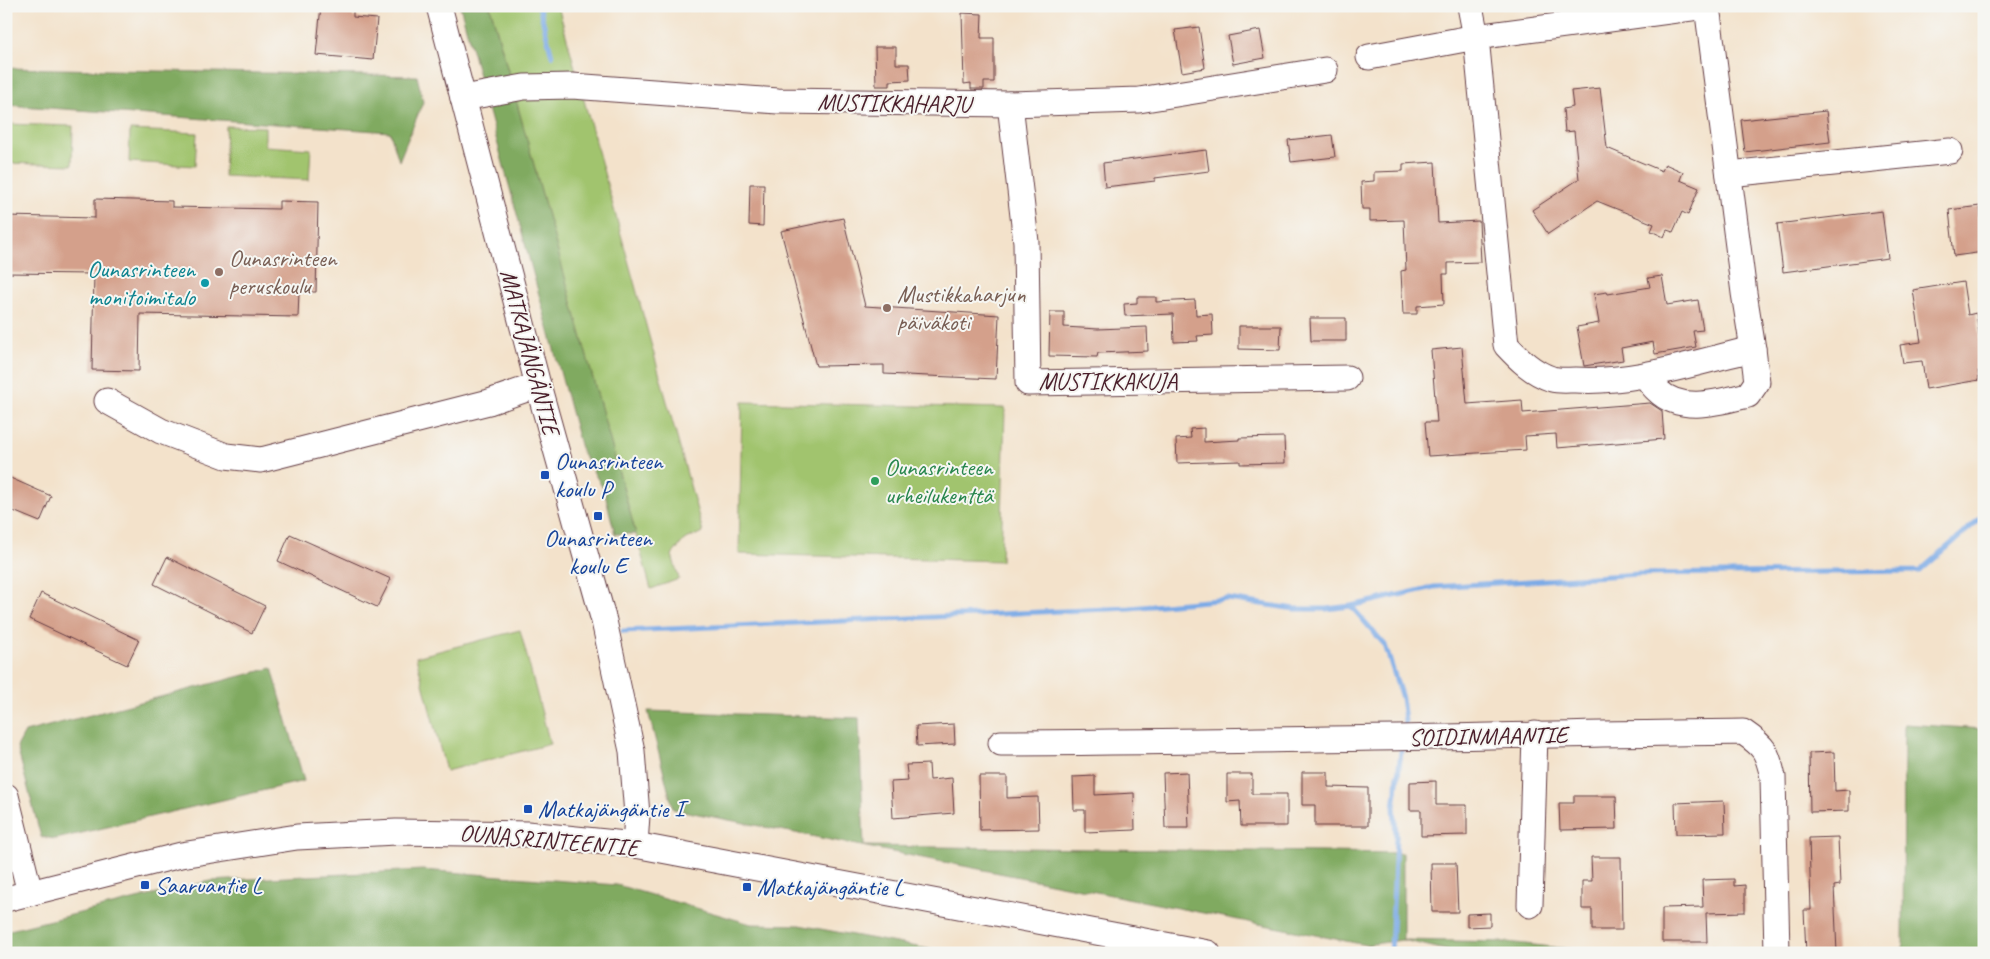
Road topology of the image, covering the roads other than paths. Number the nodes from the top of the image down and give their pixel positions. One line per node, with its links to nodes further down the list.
1 (439, 6): 7 (street, MATKAJÄNGÄNTIE)
2 (1470, 6): 4 (street)
3 (1707, 6): 4 (street); 10 (street)
4 (1476, 37): 5 (street); 12 (street)
5 (1369, 57)
6 (1325, 70): 8 (street, MUSTIKKAHARJU)
7 (463, 98): 8 (street, MUSTIKKAHARJU); 14 (street, MATKAJÄNGÄNTIE)
8 (1010, 104): 13 (street, MUSTIKKAKUJA)
9 (1950, 151): 10 (street)
10 (1729, 174): 11 (street)
11 (1753, 349): 12 (street); 12 (street)
12 (1644, 375)
13 (1347, 378)
14 (538, 385): 15 (street); 19 (street, MATKAJÄNGÄNTIE)
15 (107, 401)
16 (1535, 734): 17 (street, SOIDINMAANTIE); 22 (street); 24 (street, SOIDINMAANTIE)
17 (1001, 743)
18 (6, 796): 20 (street)
19 (635, 845): 20 (street, OUNASRINTEENTIE); 23 (street, OUNASRINTEENTIE)
20 (30, 893): 21 (street, OUNASRINTEENTIE)
21 (6, 899)
22 (1530, 905)
23 (1208, 953)
24 (1777, 953)

